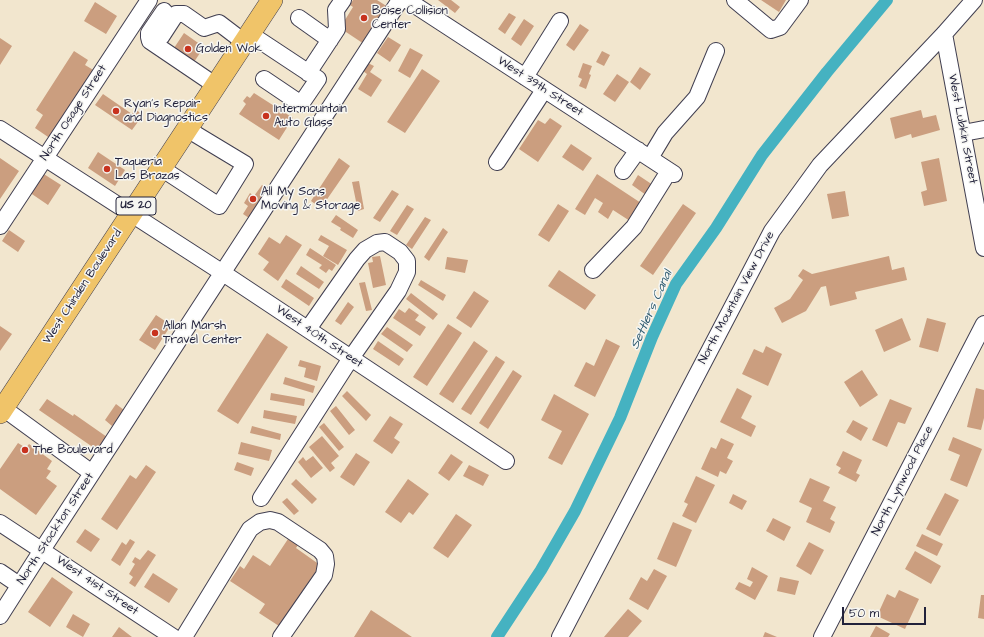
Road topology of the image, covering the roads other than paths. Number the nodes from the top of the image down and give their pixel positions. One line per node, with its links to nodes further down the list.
1 (149, 0): 9 (street); 12 (street, North Osage Street)
2 (272, 0): 15 (main road, West Chinden Boulevard / US 20)
3 (343, 0): 16 (street)
4 (400, 0): 24 (street, North Stockton Street)
5 (407, 0): 19 (street, West 39th Street)
6 (735, 0): 7 (street)
7 (800, 0)
8 (974, 0): 13 (street, North Mountain View Drive)
9 (169, 14): 14 (street); 15 (street); 21 (street)
10 (299, 18): 16 (street)
11 (560, 20): 19 (street)
12 (128, 32): 21 (street); 30 (street, North Osage Street)
13 (944, 34): 28 (street, West Lubkin Street); 54 (street, North Mountain View Drive)
14 (161, 37)
15 (247, 38): 18 (street); 21 (main road, West Chinden Boulevard / US 20)
16 (330, 40): 18 (street)
17 (716, 51): 29 (street)
18 (308, 73): 23 (street)
19 (525, 77): 22 (street, West 39th Street)
20 (264, 79): 23 (street)
21 (213, 88): 26 (main road, West Chinden Boulevard / US 20)
22 (544, 90): 29 (street, West 39th Street); 31 (street)
23 (306, 97): 24 (street)
24 (328, 111): 38 (street, North Stockton Street)
25 (0, 128): 30 (street, West 40th Street)
26 (187, 129): 32 (main road, West Chinden Boulevard / US 20); 32 (street)
27 (984, 129): 28 (street)
28 (963, 133): 36 (street, West Lubkin Street)
29 (644, 154): 33 (street); 37 (street, West 39th Street)
30 (45, 158): 34 (street, West 40th Street); 35 (street, North Osage Street)
31 (497, 162)
32 (161, 168): 34 (main road, West Chinden Boulevard / US 20)
33 (623, 171)
34 (131, 214): 38 (street, West 40th Street); 42 (main road, West Chinden Boulevard / US 20)
35 (0, 226)
36 (984, 248)
37 (593, 270)
38 (223, 273): 40 (street, West 40th Street); 44 (street, North Stockton Street)
39 (984, 324): 55 (street, North Lynwood Place)
40 (308, 329): 41 (street, West 40th Street); 41 (street)
41 (352, 358): 43 (street, West 40th Street); 45 (street)
42 (4, 401): 44 (street)
43 (506, 461)
44 (92, 473): 47 (street, North Stockton Street)
45 (262, 498)
46 (0, 523): 47 (street, West 41st Street)
47 (42, 550): 49 (street, North Stockton Street); 51 (street, West 41st Street)
48 (0, 572): 49 (street)
49 (20, 585): 50 (street, North Stockton Street)
50 (0, 616)
51 (165, 635)
52 (184, 637): 53 (street)
53 (281, 637)
54 (560, 637)
55 (822, 637)

